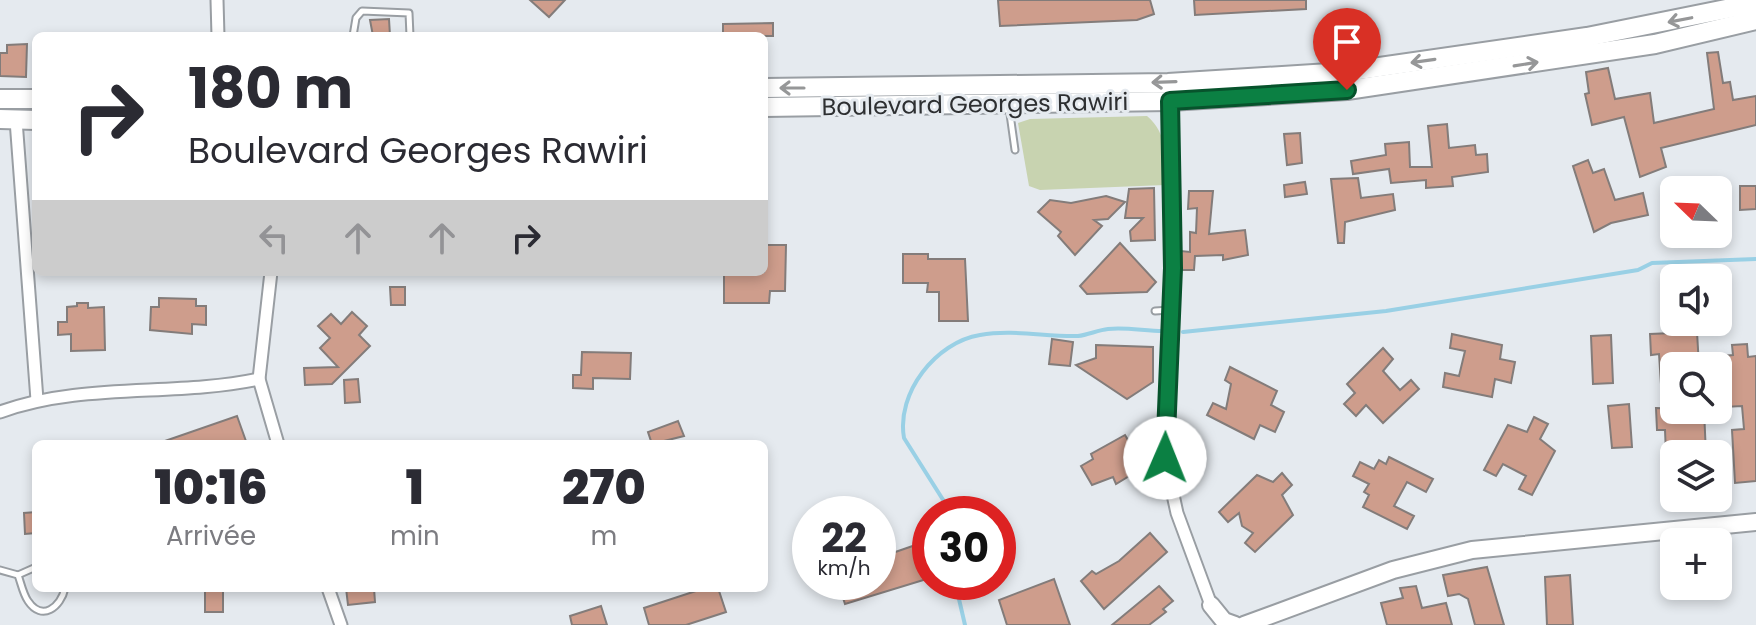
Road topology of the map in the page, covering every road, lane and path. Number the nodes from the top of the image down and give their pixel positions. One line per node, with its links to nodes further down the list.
1 (217, 0): 4 (street)
2 (1756, 3): 7 (main road, Boulevard Georges Rawiri, one-way to 7)
3 (1756, 20): 10 (main road, Boulevard Georges Rawiri, one-way to 3)
4 (218, 32)
5 (354, 32): 6 (lane)
6 (410, 32)
7 (768, 88)
8 (0, 99): 9 (main road)
9 (32, 99)
10 (1170, 101): 11 (main road, Boulevard Georges Rawiri); 17 (street)
11 (1009, 104): 12 (main road, Boulevard Georges Rawiri); 15 (lane)
12 (768, 107)
13 (8, 120): 14 (main road); 20 (street)
14 (32, 120)
15 (1015, 150)
16 (271, 276): 19 (street)
17 (1171, 310): 18 (lane); 29 (street)
18 (1155, 311)
19 (259, 379): 20 (street); 22 (street)
20 (37, 400): 21 (street)
21 (0, 412)
22 (277, 440)
23 (1756, 522): 33 (main road)
24 (32, 569): 26 (lane)
25 (0, 570): 26 (lane)
26 (18, 575): 27 (lane)
27 (64, 592)
28 (329, 592): 30 (street)
29 (1211, 605): 31 (main road); 32 (main road)
30 (341, 625)
31 (1211, 625)
32 (1235, 625)
33 (1244, 625)

